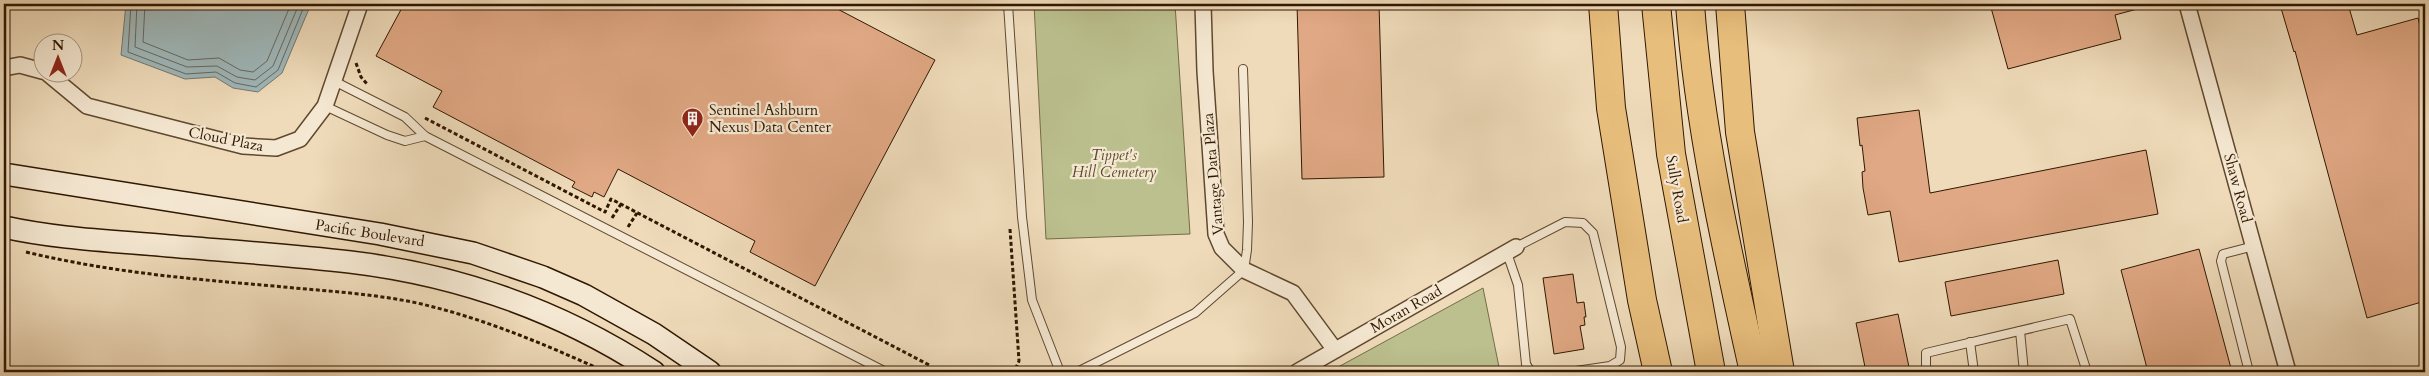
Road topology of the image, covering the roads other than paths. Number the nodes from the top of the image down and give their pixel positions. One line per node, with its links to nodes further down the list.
1 (360, 4): 12 (street, Cloud Plaza)
2 (1008, 4): 27 (lane)
3 (1203, 4): 20 (street, Vantage Data Plaza)
4 (1603, 4): 32 (highway)
5 (1656, 4): 33 (highway, Sully Road)
6 (1690, 4): 34 (highway)
7 (1730, 4): 35 (highway)
8 (2187, 4): 18 (street, Shaw Road)
9 (4, 68): 10 (street)
10 (32, 68)
11 (1243, 69): 20 (lane)
12 (334, 81): 14 (street, Cloud Plaza); 15 (lane)
13 (58, 82): 14 (street, Cloud Plaza)
14 (325, 106): 15 (lane)
15 (425, 136): 26 (lane)
16 (4, 174): 25 (main road, Pacific Boulevard)
17 (4, 227): 24 (main road)
18 (2254, 246): 40 (lane); 41 (street, Shaw Road)
19 (1511, 250): 23 (street, Moran Road); 30 (lane); 31 (lane)
20 (1244, 270): 23 (street, Vantage Data Plaza); 28 (lane)
21 (2020, 331): 22 (lane); 38 (lane); 39 (lane)
22 (1970, 342): 36 (lane); 37 (lane)
23 (1335, 350): 29 (street, Moran Road)
24 (654, 372)
25 (710, 372)
26 (886, 372)
27 (1060, 372)
28 (1077, 372)
29 (1297, 372)
30 (1531, 372)
31 (1569, 372)
32 (1658, 372)
33 (1710, 372)
34 (1754, 372)
35 (1780, 372)
36 (1926, 372)
37 (1974, 372)
38 (2024, 372)
39 (2087, 372)
40 (2249, 372)
41 (2288, 372)

